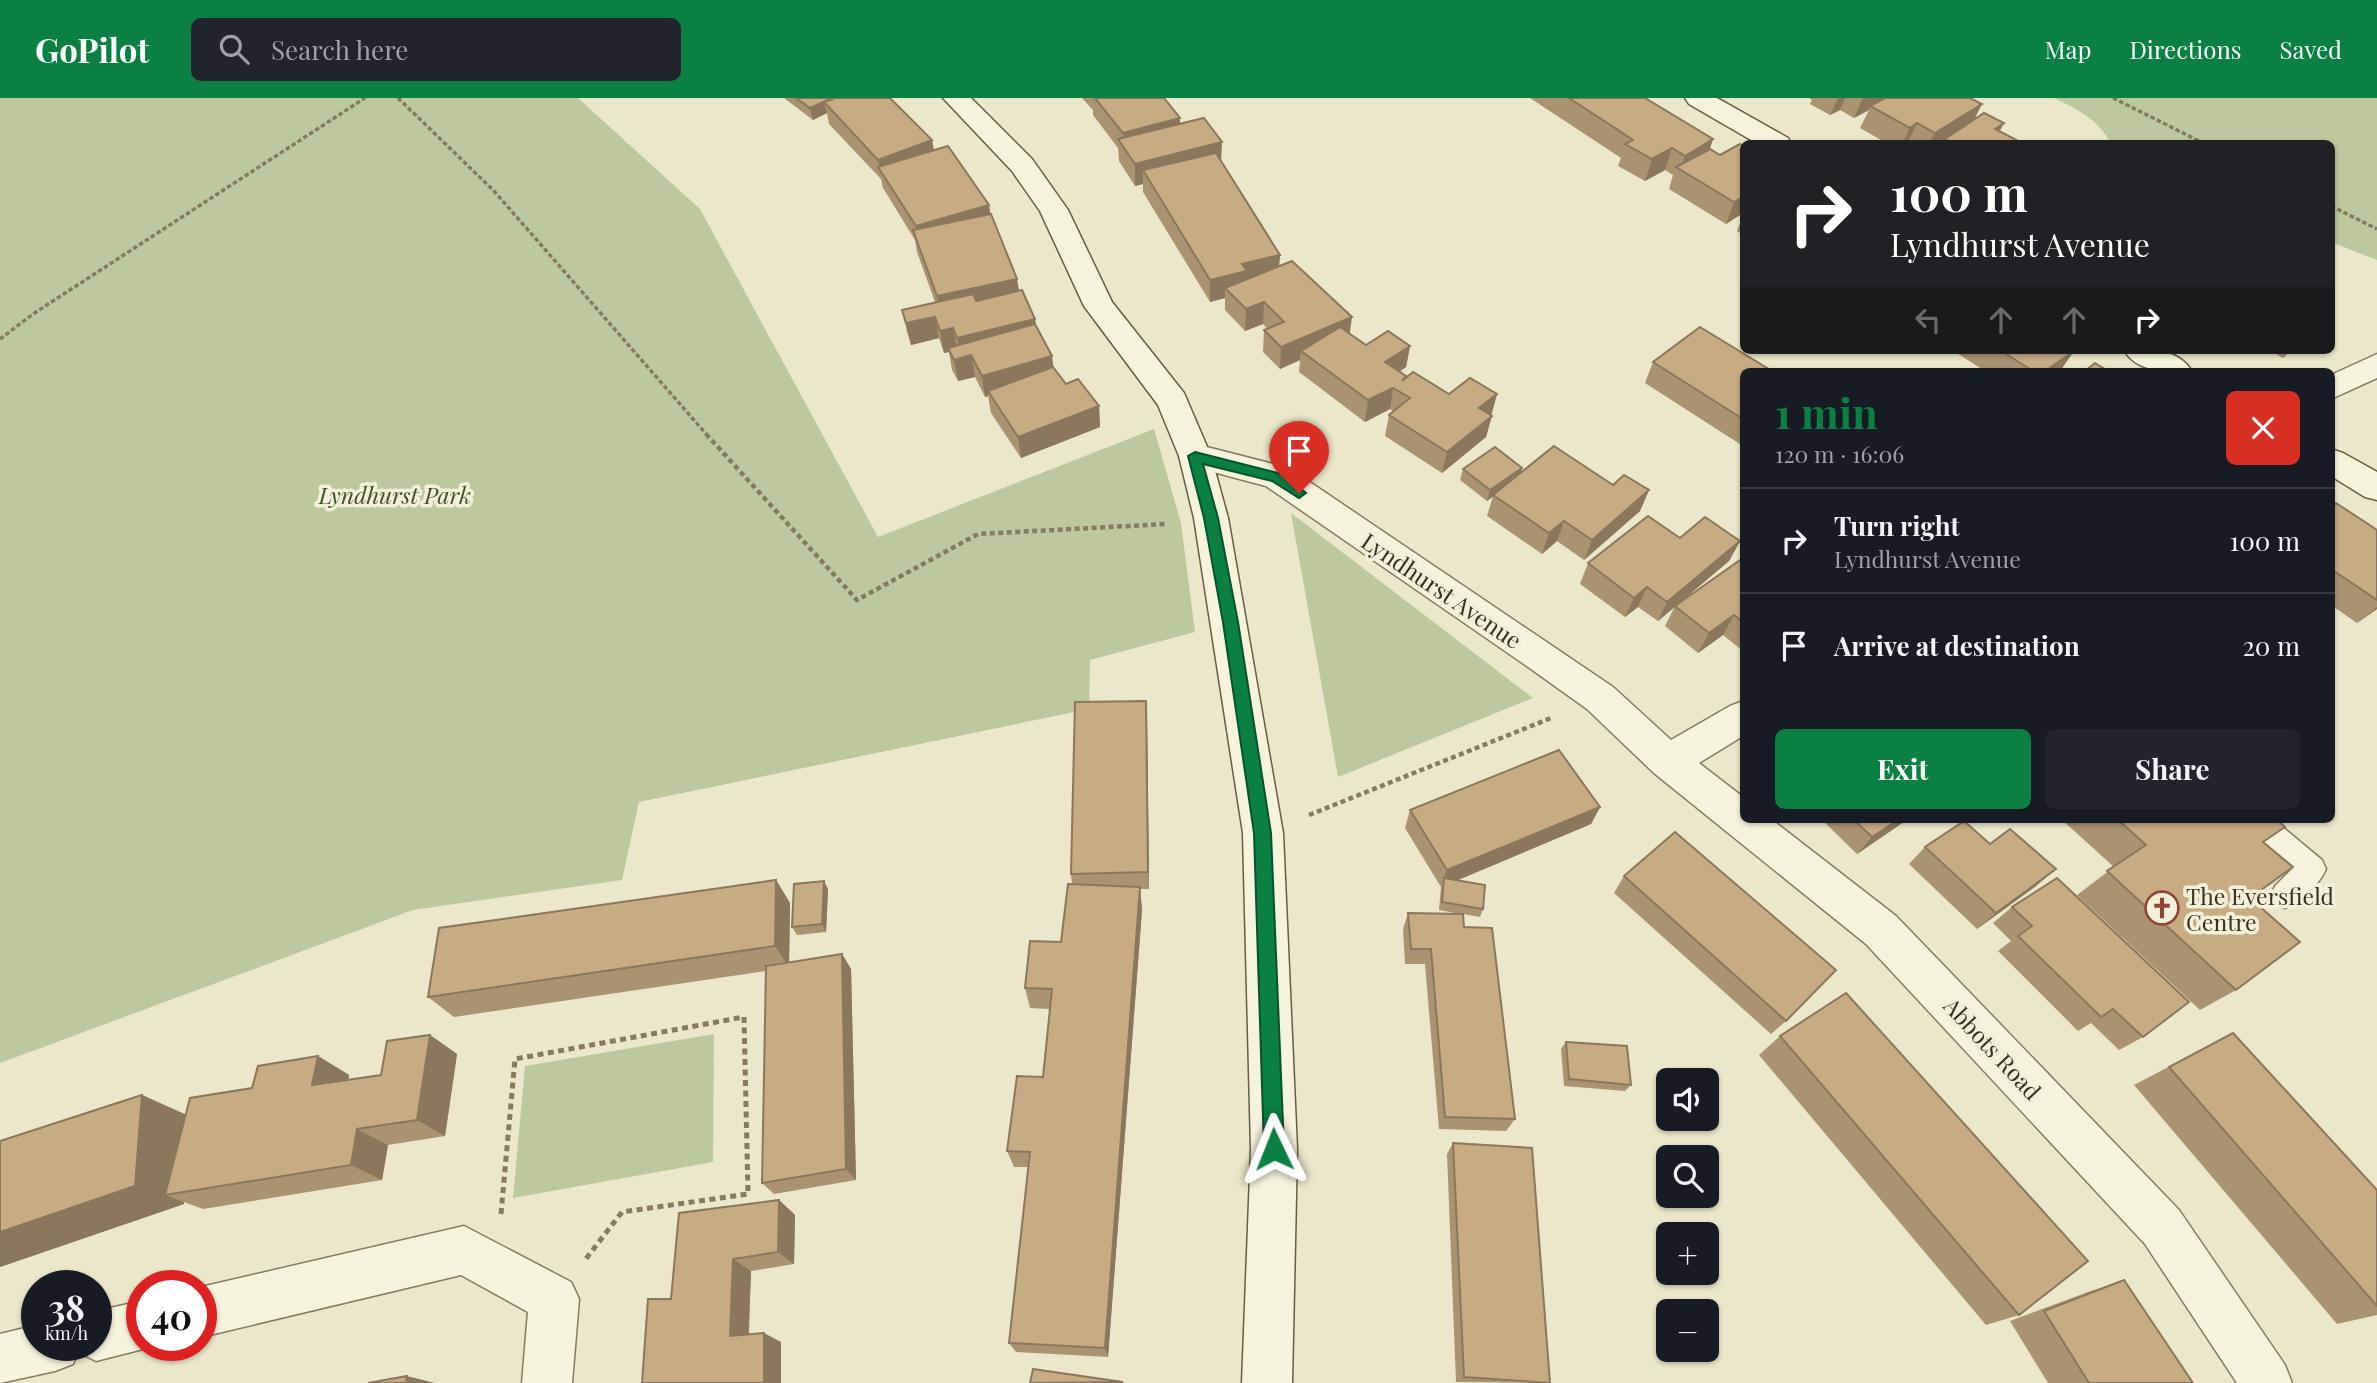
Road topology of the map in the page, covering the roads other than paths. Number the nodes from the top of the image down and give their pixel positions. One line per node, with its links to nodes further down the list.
1 (956, 98): 8 (street)
2 (1698, 98): 3 (street)
3 (1771, 140)
4 (2146, 354): 6 (street)
5 (2377, 365): 7 (street)
6 (2171, 368)
7 (2335, 386)
8 (1195, 456): 12 (street, Lyndhurst Avenue); 21 (street)
9 (2335, 463): 10 (street)
10 (2377, 488)
11 (1740, 719): 12 (street)
12 (1668, 761): 13 (street, Abbots Road)
13 (1740, 819)
14 (1745, 823): 22 (street, Abbots Road)
15 (2258, 823): 16 (lane)
16 (2285, 895)
17 (217, 1308): 20 (street)
18 (21, 1354): 19 (street)
19 (0, 1359)
20 (547, 1383)
21 (1267, 1383)
22 (2267, 1383)

